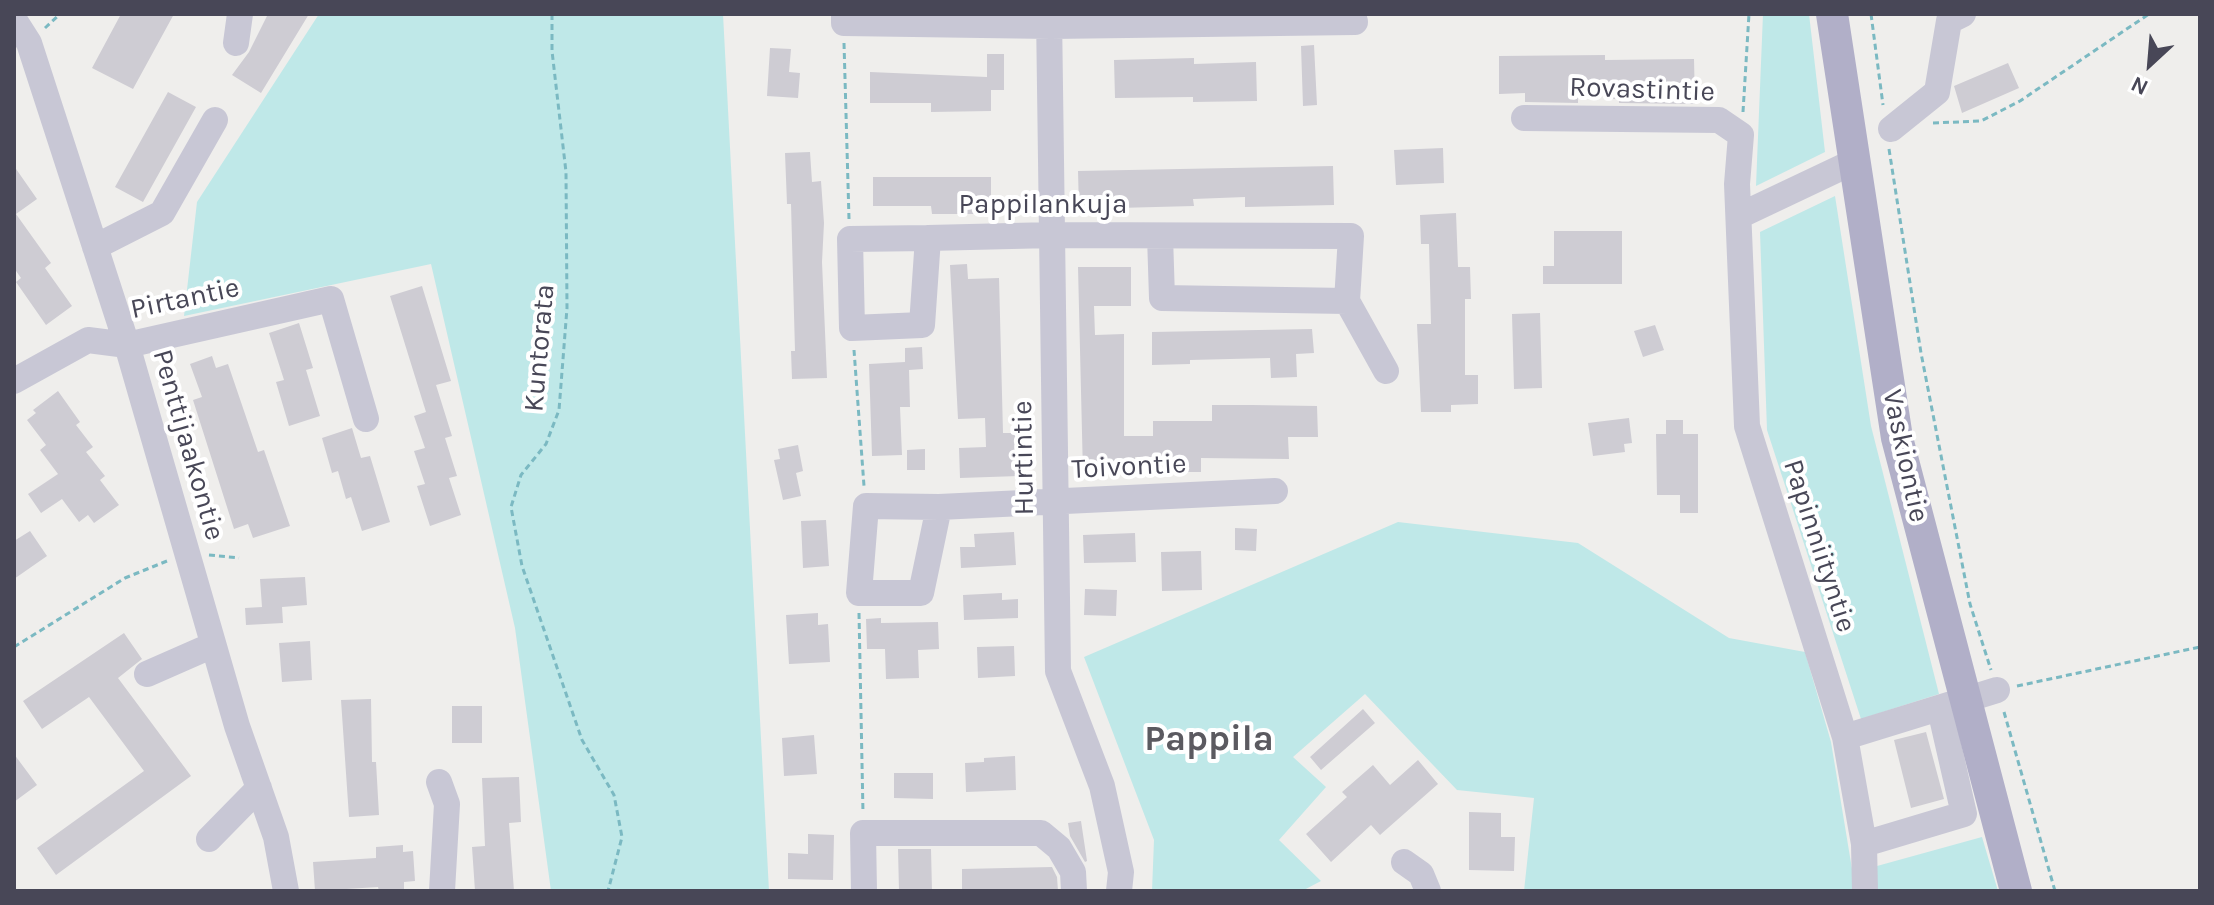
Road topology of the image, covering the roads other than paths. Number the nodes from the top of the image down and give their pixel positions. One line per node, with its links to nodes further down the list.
1 (23, 14): 9 (street)
2 (240, 14): 10 (street)
3 (1353, 14): 8 (street)
4 (1832, 14): 14 (main road, Vaskiontie)
5 (1963, 14): 13 (street)
6 (844, 19): 7 (street)
7 (922, 20): 8 (street)
8 (1050, 20): 16 (street, Hurtintie)
9 (14, 22): 19 (street, Penttijaakontie)
10 (236, 43)
11 (1524, 118): 15 (street, Rovastintie)
12 (215, 120): 19 (street)
13 (1889, 130)
14 (1853, 162): 15 (street); 31 (main road, Vaskiontie)
15 (1739, 216): 32 (street, Papinniityntie)
16 (1053, 235): 17 (street, Pappilankuja); 18 (street, Pappilankuja); 26 (street, Hurtintie)
17 (1160, 236): 20 (street, Pappilankuja); 20 (street, Pappilankuja)
18 (928, 238): 18 (street, Pappilankuja)
19 (95, 247): 21 (street, Penttijaakontie)
20 (1347, 301): 22 (street)
21 (127, 345): 23 (street, Pirtantie); 24 (street, Pirtantie); 28 (street, Penttijaakontie)
22 (1386, 371)
23 (14, 381)
24 (366, 419)
25 (1275, 491): 26 (street, Toivontie)
26 (1056, 502): 27 (street, Toivontie); 42 (street, Hurtintie)
27 (939, 507): 27 (street, Toivontie)
28 (213, 645): 29 (street); 34 (street, Penttijaakontie)
29 (147, 674)
30 (1997, 690): 31 (street)
31 (1953, 706): 32 (street); 36 (street); 45 (main road, Vaskiontie)
32 (1845, 737): 36 (street, Papinniityntie)
33 (439, 782): 39 (street)
34 (259, 788): 35 (street); 38 (street, Penttijaakontie)
35 (209, 839)
36 (1864, 844): 44 (street, Papinniityntie)
37 (1404, 862): 43 (street)
38 (286, 891)
39 (442, 891)
40 (864, 891): 41 (street)
41 (1074, 891)
42 (1119, 891)
43 (1428, 891)
44 (1865, 891)
45 (2016, 891)

